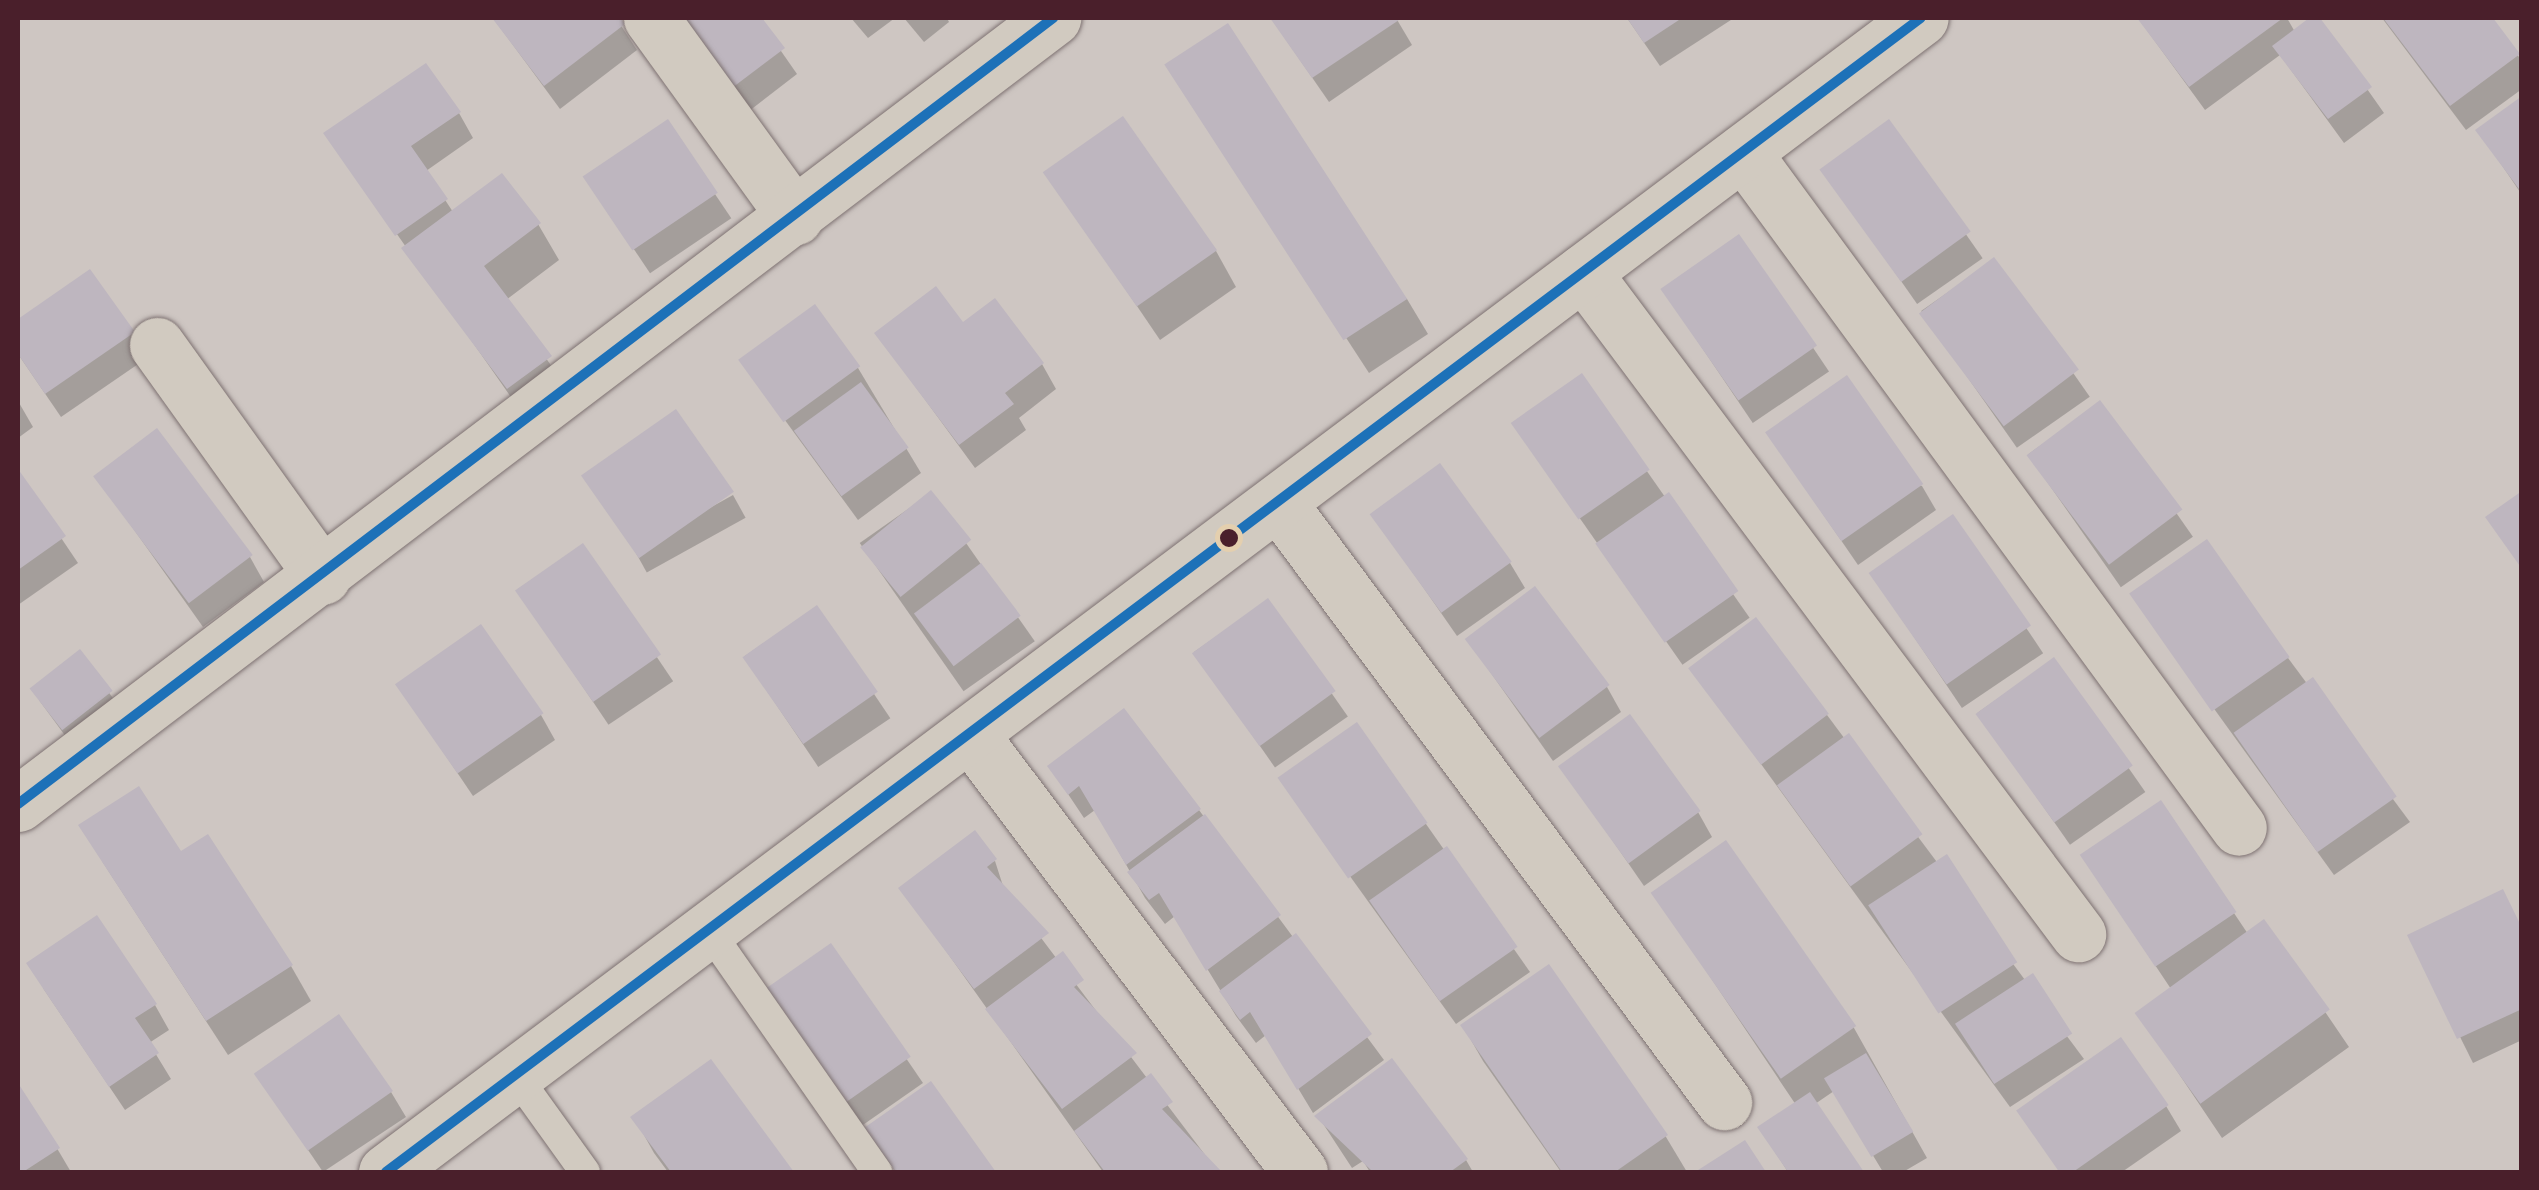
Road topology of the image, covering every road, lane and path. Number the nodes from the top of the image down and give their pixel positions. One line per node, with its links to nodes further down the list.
1 (651, 18): 5 (street)
2 (1053, 18): 5 (street)
3 (1921, 18): 4 (street)
4 (1742, 152): 6 (street); 12 (street)
5 (795, 218): 9 (street)
6 (1583, 272): 8 (street); 14 (street)
7 (157, 345): 9 (street)
8 (1278, 502): 10 (street); 16 (street)
9 (323, 576): 11 (street)
10 (971, 735): 13 (street); 20 (street)
11 (18, 804)
12 (2240, 828)
13 (709, 931): 15 (street); 19 (lane)
14 (2078, 934)
15 (516, 1076): 17 (street); 18 (lane)
16 (1724, 1102)
17 (386, 1172)
18 (585, 1172)
19 (877, 1172)
20 (1300, 1172)

